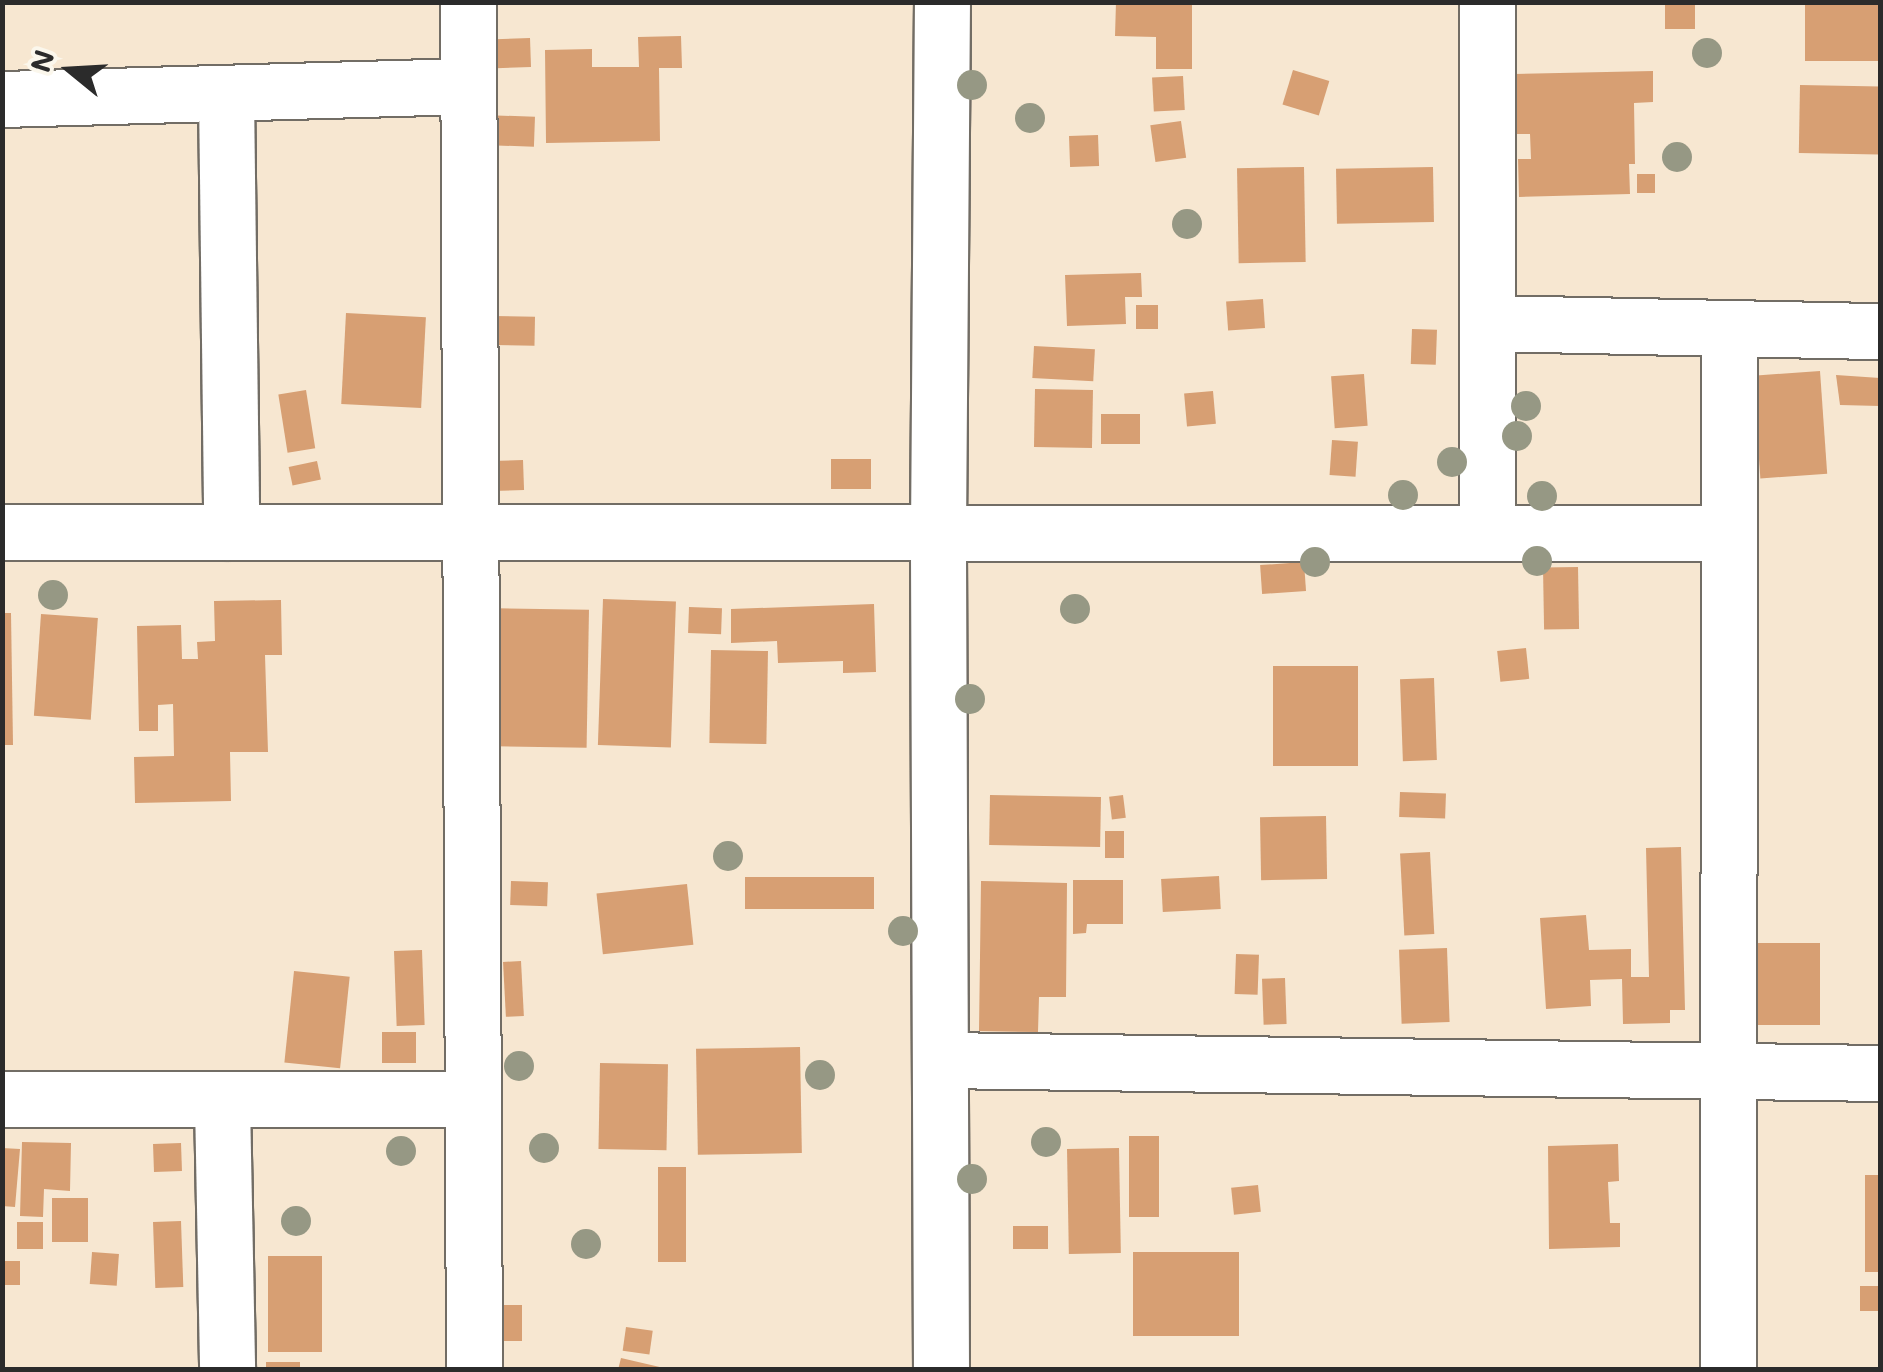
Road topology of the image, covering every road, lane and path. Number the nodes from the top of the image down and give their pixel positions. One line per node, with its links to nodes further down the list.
1 (468, 2): 4 (street)
2 (942, 2): 13 (street)
3 (1487, 2): 7 (street)
4 (466, 86): 5 (street); 12 (street)
5 (226, 94): 6 (street); 11 (street)
6 (2, 98)
7 (1490, 322): 8 (street); 14 (street)
8 (1729, 330): 9 (street); 15 (street)
9 (1880, 331)
10 (2, 532): 11 (street)
11 (231, 532): 12 (street)
12 (468, 532): 13 (street); 20 (street)
13 (938, 532): 14 (street); 16 (street)
14 (1487, 532): 15 (street)
15 (1728, 533): 17 (street)
16 (940, 1060): 17 (street); 24 (street)
17 (1730, 1067): 18 (street); 25 (street)
18 (1880, 1072)
19 (2, 1099): 21 (street)
20 (472, 1099): 21 (street); 23 (street)
21 (222, 1102): 22 (street)
22 (227, 1370)
23 (474, 1370)
24 (941, 1370)
25 (1728, 1370)

